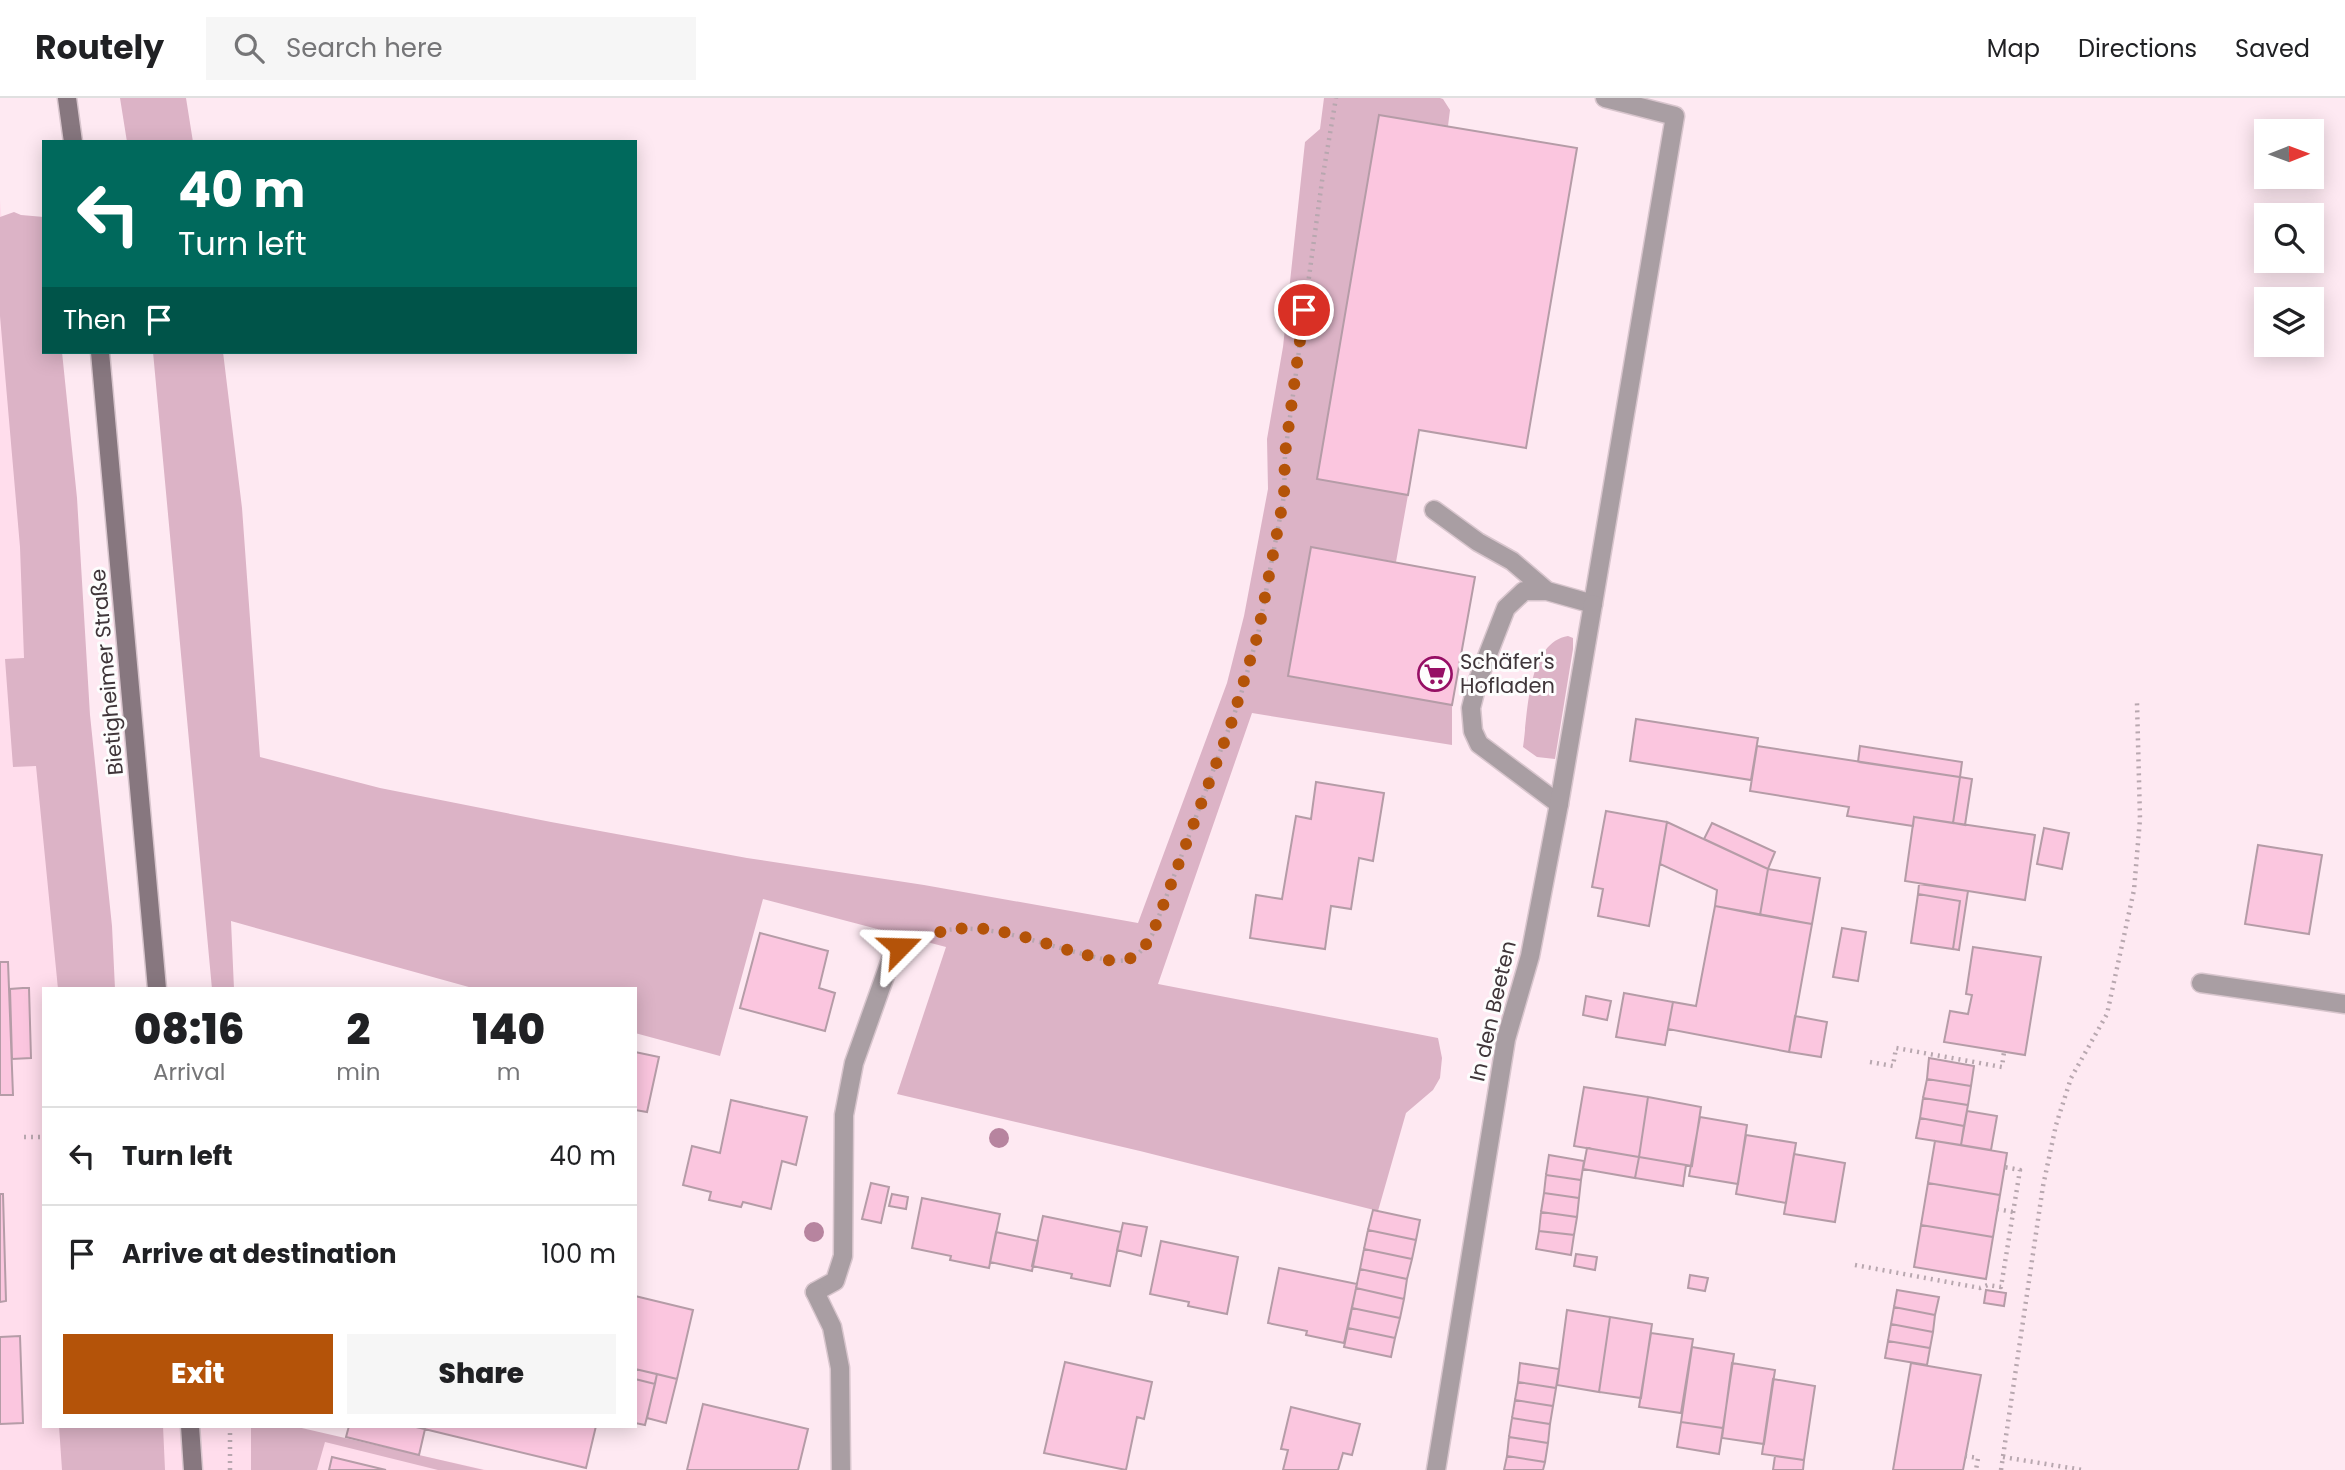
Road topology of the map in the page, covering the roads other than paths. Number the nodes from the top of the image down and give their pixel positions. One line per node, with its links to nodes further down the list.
1 (67, 98): 3 (main road)
2 (1605, 98): 7 (street, In den Beeten)
3 (73, 140)
4 (100, 354): 11 (main road, Bietigheimer Straße)
5 (1434, 510): 6 (street)
6 (1547, 591): 7 (street); 8 (street)
7 (1593, 604): 8 (street, In den Beeten)
8 (1559, 804): 16 (street, In den Beeten)
9 (891, 959): 15 (street)
10 (2201, 983): 12 (street)
11 (157, 987)
12 (2345, 1004)
13 (190, 1428): 14 (main road)
14 (193, 1470)
15 (841, 1470)
16 (1436, 1470)

